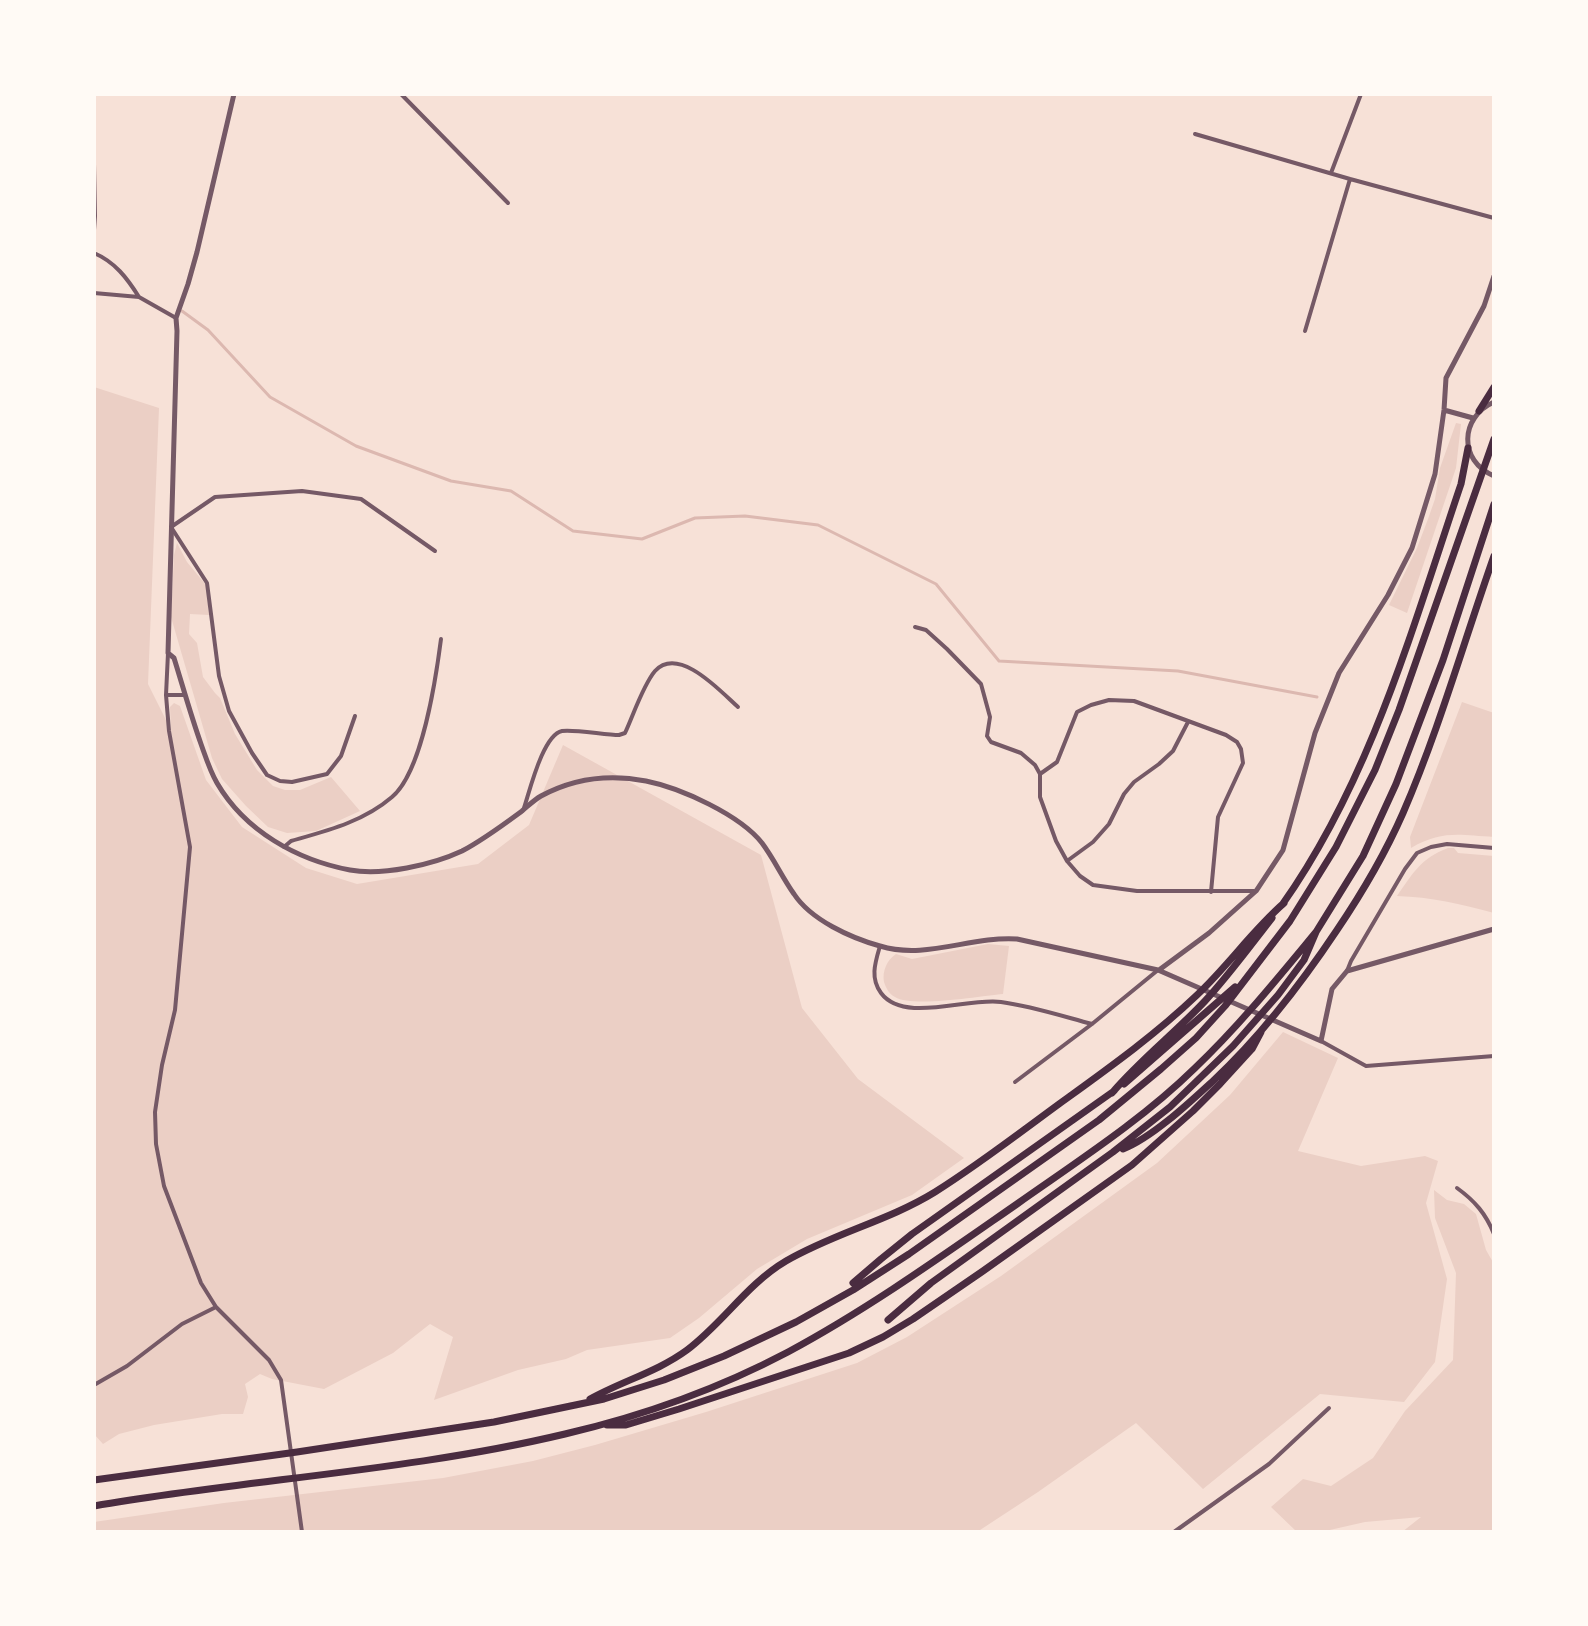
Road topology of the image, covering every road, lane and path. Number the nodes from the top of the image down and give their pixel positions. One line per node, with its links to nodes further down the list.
1 (234, 94): 15 (street)
2 (401, 94): 8 (street)
3 (1361, 94): 6 (street)
4 (1195, 134): 6 (street)
5 (94, 164): 10 (street)
6 (1331, 173): 7 (street)
7 (1350, 179): 9 (street); 16 (street)
8 (508, 203)
9 (1494, 218)
10 (94, 230)
11 (94, 253): 14 (street)
12 (1494, 276): 19 (street)
13 (94, 293): 14 (street)
14 (139, 297): 15 (street)
15 (176, 318): 26 (street)
16 (1305, 331)
17 (1494, 387): 20 (highway)
18 (1494, 402): 20 (street)
19 (1444, 410): 21 (street); 42 (street)
20 (1479, 411): 21 (street)
21 (1473, 418): 23 (street)
22 (1494, 439): 50 (highway)
23 (1468, 448): 24 (street); 44 (highway)
24 (1494, 476)
25 (1494, 504): 46 (highway)
26 (171, 527): 27 (street); 31 (street); 35 (street)
27 (435, 551)
28 (1494, 556): 52 (highway)
29 (915, 627): 37 (street)
30 (441, 639): 39 (street)
31 (168, 653): 32 (street); 33 (street)
32 (166, 695): 33 (street); 61 (street)
33 (185, 695): 39 (street)
34 (738, 707): 38 (street)
35 (355, 716)
36 (1188, 722): 37 (street); 41 (street); 43 (street)
37 (1040, 774): 41 (street)
38 (523, 810): 39 (street); 47 (street)
39 (284, 847)
40 (1494, 848): 49 (street)
41 (1067, 861): 43 (street)
42 (1256, 891): 43 (street); 48 (street)
43 (1211, 892)
44 (1284, 903): 56 (highway); 64 (highway)
45 (1494, 929): 49 (street)
46 (1316, 932): 57 (highway); 66 (highway)
47 (880, 946): 48 (street); 51 (street)
48 (1158, 970): 51 (street); 53 (street)
49 (1347, 971): 53 (street)
50 (1243, 980): 56 (highway); 60 (highway)
51 (1092, 1024): 55 (street)
52 (1261, 1032): 57 (highway); 66 (highway)
53 (1321, 1041): 54 (street)
54 (1494, 1056)
55 (1015, 1082)
56 (1112, 1093): 60 (highway)
57 (1113, 1152): 62 (highway)
58 (1457, 1188): 59 (street)
59 (1494, 1234)
60 (853, 1287): 64 (highway)
61 (216, 1307): 63 (street); 69 (street)
62 (888, 1320)
63 (94, 1385)
64 (587, 1401): 67 (highway)
65 (1329, 1408): 70 (street)
66 (601, 1425): 68 (highway)
67 (94, 1480)
68 (94, 1506)
69 (302, 1532)
70 (1174, 1532)

